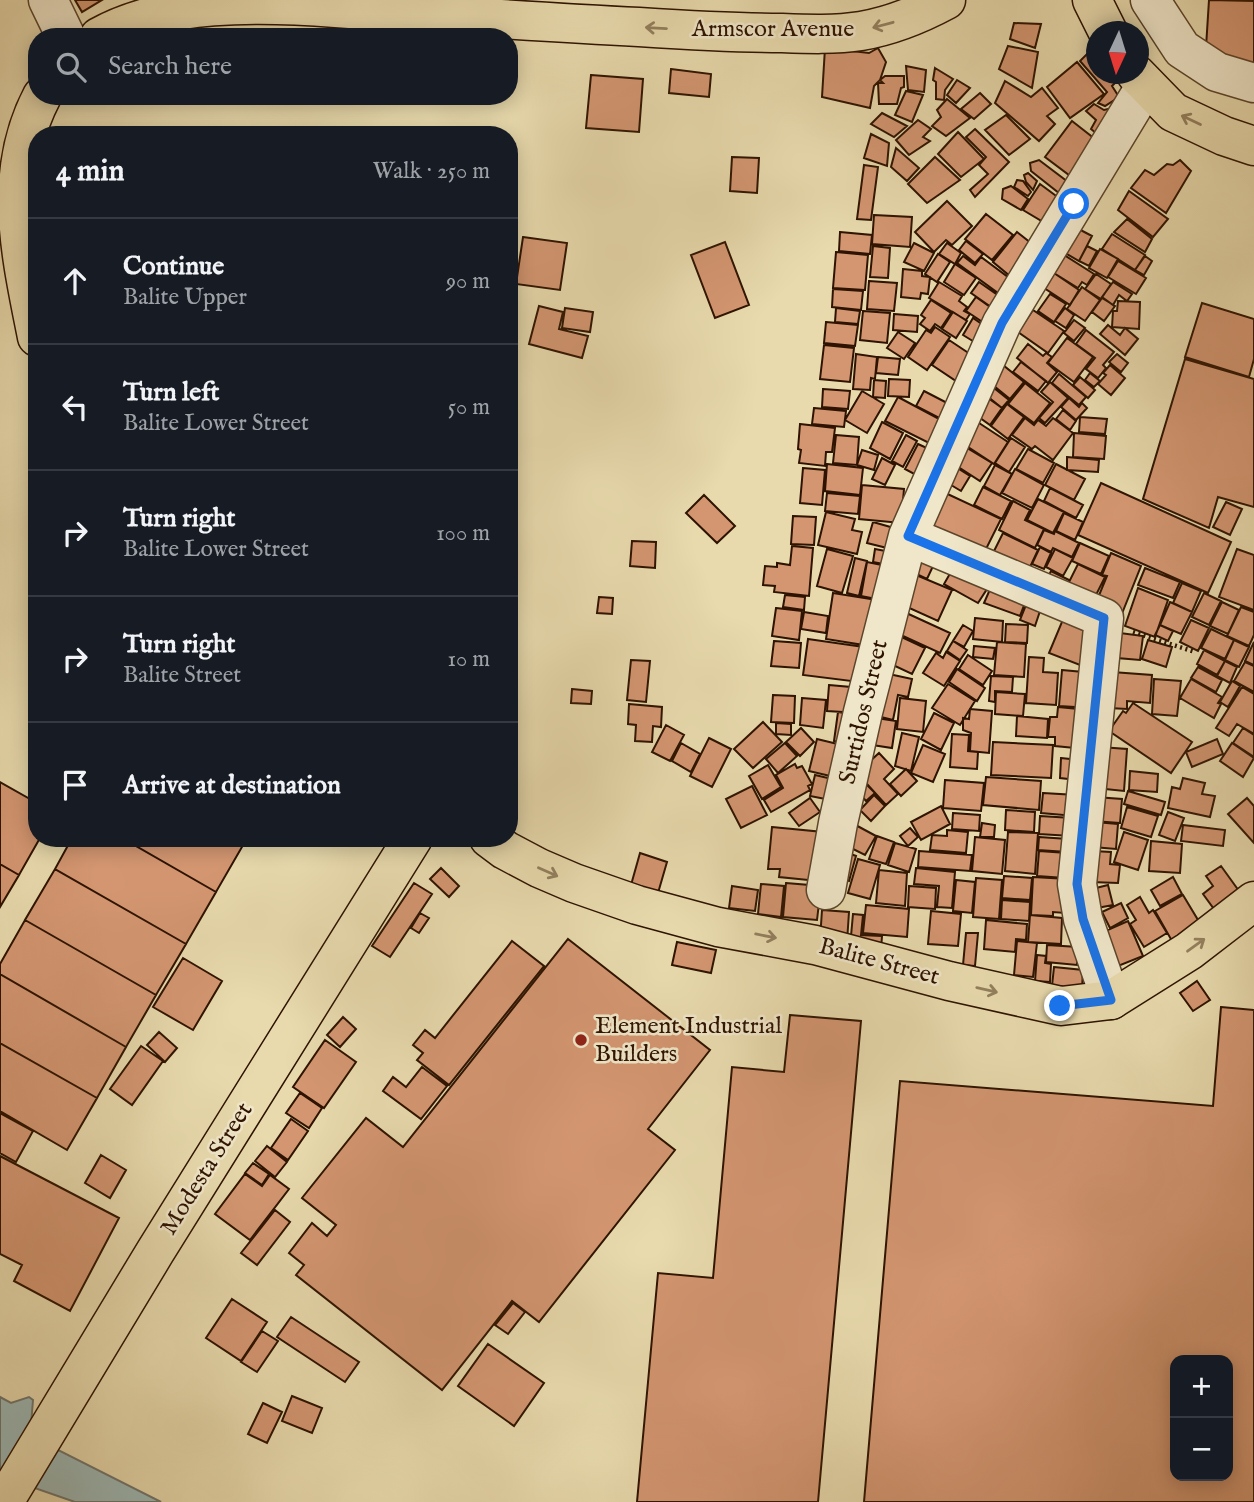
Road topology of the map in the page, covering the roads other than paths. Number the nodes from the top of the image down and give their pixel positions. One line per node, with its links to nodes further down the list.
1 (48, 0): 7 (street)
2 (946, 0): 5 (main road, Armscor Avenue, one-way to 5)
3 (1092, 0): 6 (main road)
4 (1150, 0): 9 (street)
5 (501, 10): 8 (main road, Armscor Avenue)
6 (1102, 21)
7 (62, 28)
8 (110, 28)
9 (1254, 83)
10 (1138, 84): 15 (street, Surtidos Street)
11 (1146, 84): 13 (main road, one-way to 11)
12 (28, 107): 14 (main road)
13 (1254, 146)
14 (28, 293)
15 (908, 536): 18 (street, Surtidos Street); 20 (street)
16 (407, 847): 21 (main road, Modesta Street)
17 (501, 847): 20 (main road, Balite Street, one-way to 20)
18 (826, 890)
19 (1254, 901): 20 (main road, Balite Street, one-way to 19)
20 (1111, 1000)
21 (4, 1502)

